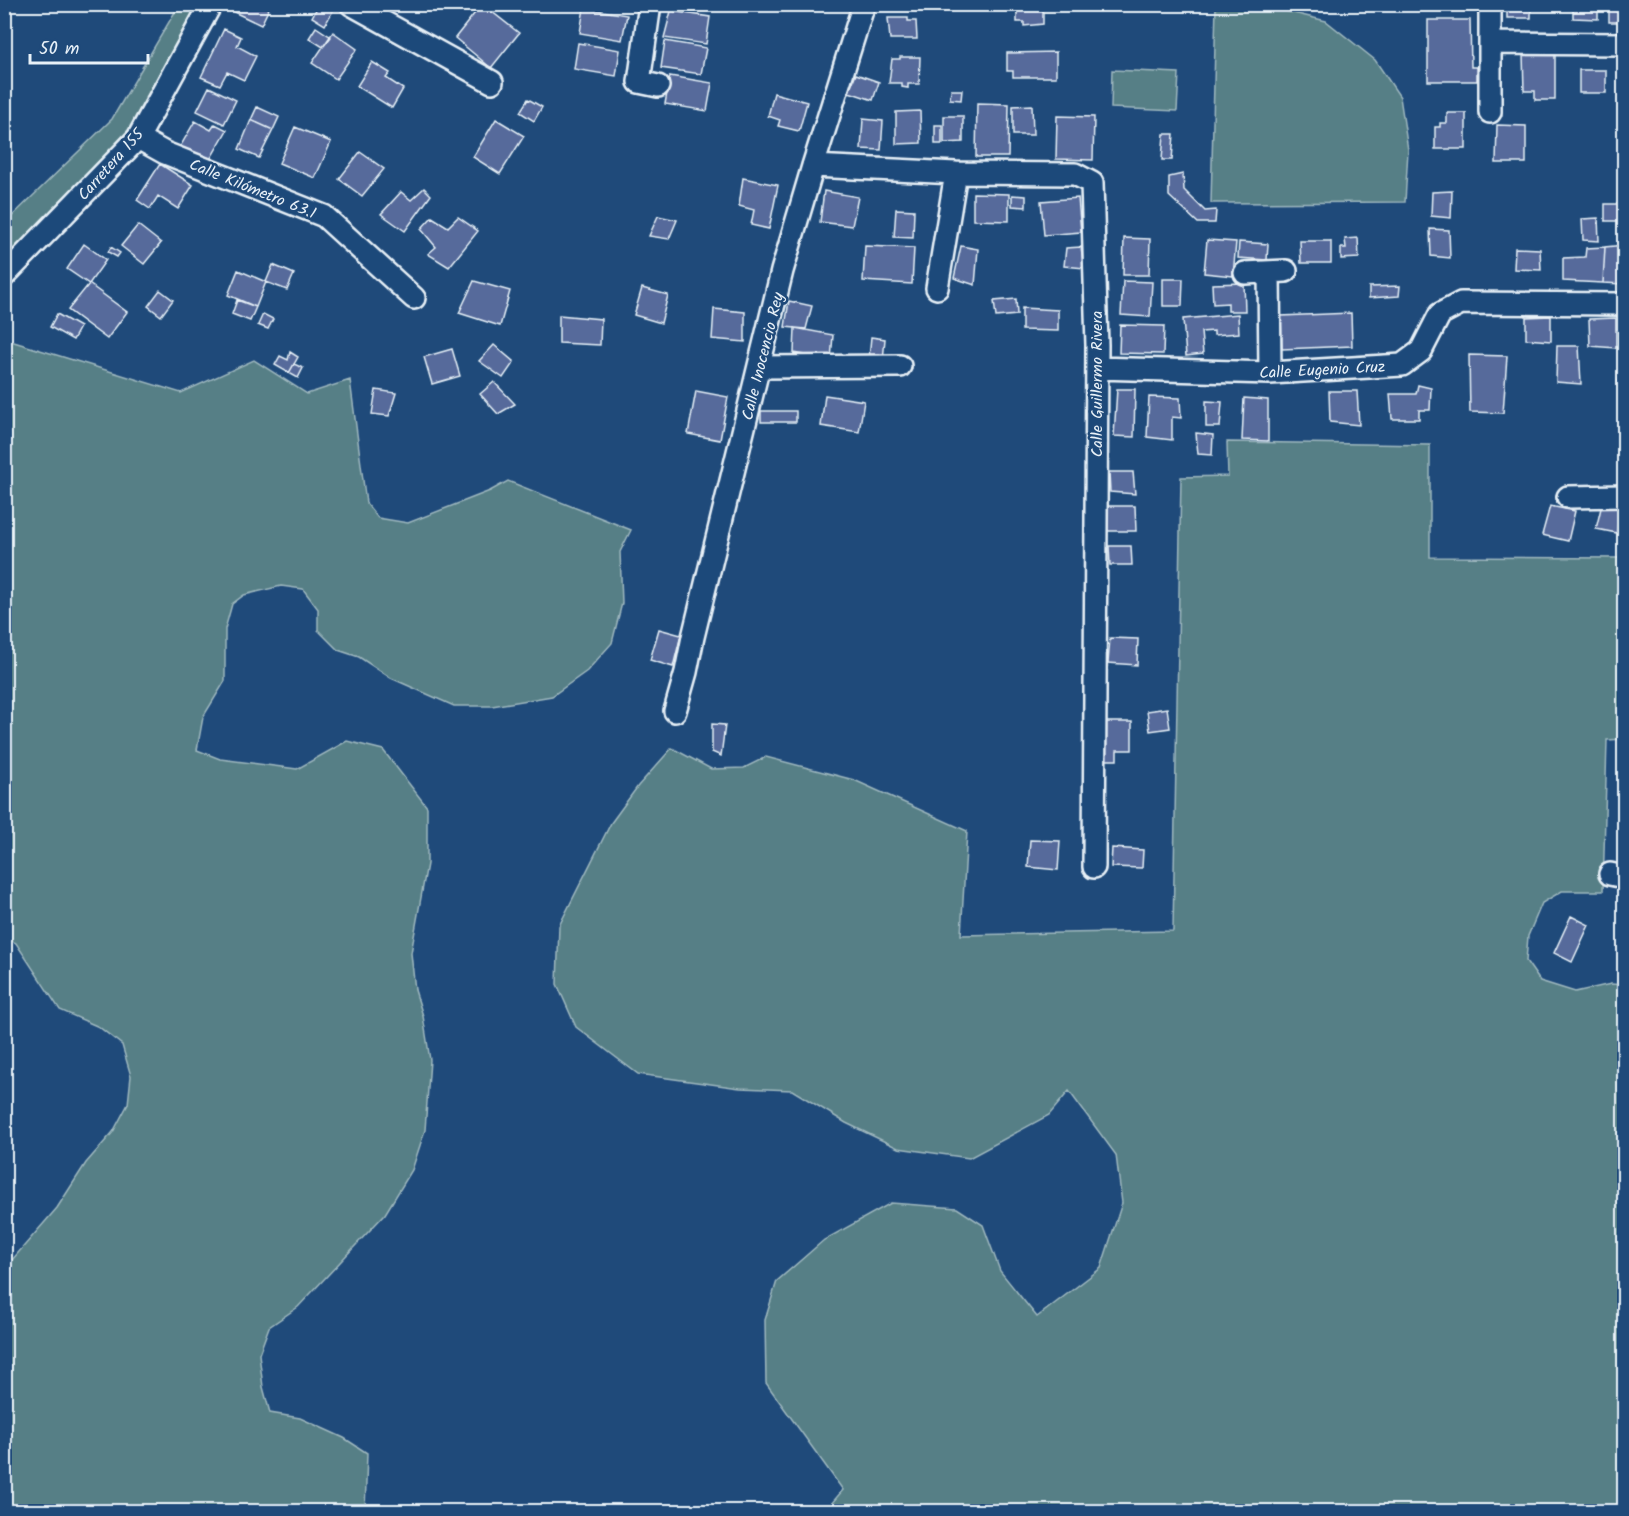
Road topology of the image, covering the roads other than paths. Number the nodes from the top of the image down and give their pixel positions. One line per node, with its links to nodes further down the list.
1 (211, 4): 11 (street, Carretera 155)
2 (351, 4): 8 (street)
3 (650, 4): 9 (street)
4 (864, 4): 12 (street, Calle Inocencio Rey)
5 (1490, 4): 6 (street)
6 (1491, 43): 7 (street); 10 (street)
7 (1624, 44)
8 (492, 82)
9 (658, 86)
10 (1490, 112)
11 (138, 138): 15 (street, Carretera 155); 17 (street, Calle Kilómetro 63.1)
12 (813, 166): 13 (street, Calle Guillermo Rivera); 20 (street, Calle Inocencio Rey)
13 (956, 173): 16 (street); 21 (street, Calle Guillermo Rivera)
14 (1245, 273): 22 (street)
15 (4, 276)
16 (937, 288)
17 (414, 298)
18 (1624, 304): 22 (street, Calle Eugenio Cruz)
19 (900, 366): 20 (street)
20 (759, 367): 25 (street, Calle Inocencio Rey)
21 (1097, 368): 22 (street, Calle Eugenio Cruz); 26 (street, Calle Guillermo Rivera)
22 (1270, 373)
23 (1568, 496): 24 (street)
24 (1624, 496)
25 (675, 711)
26 (1094, 867)

